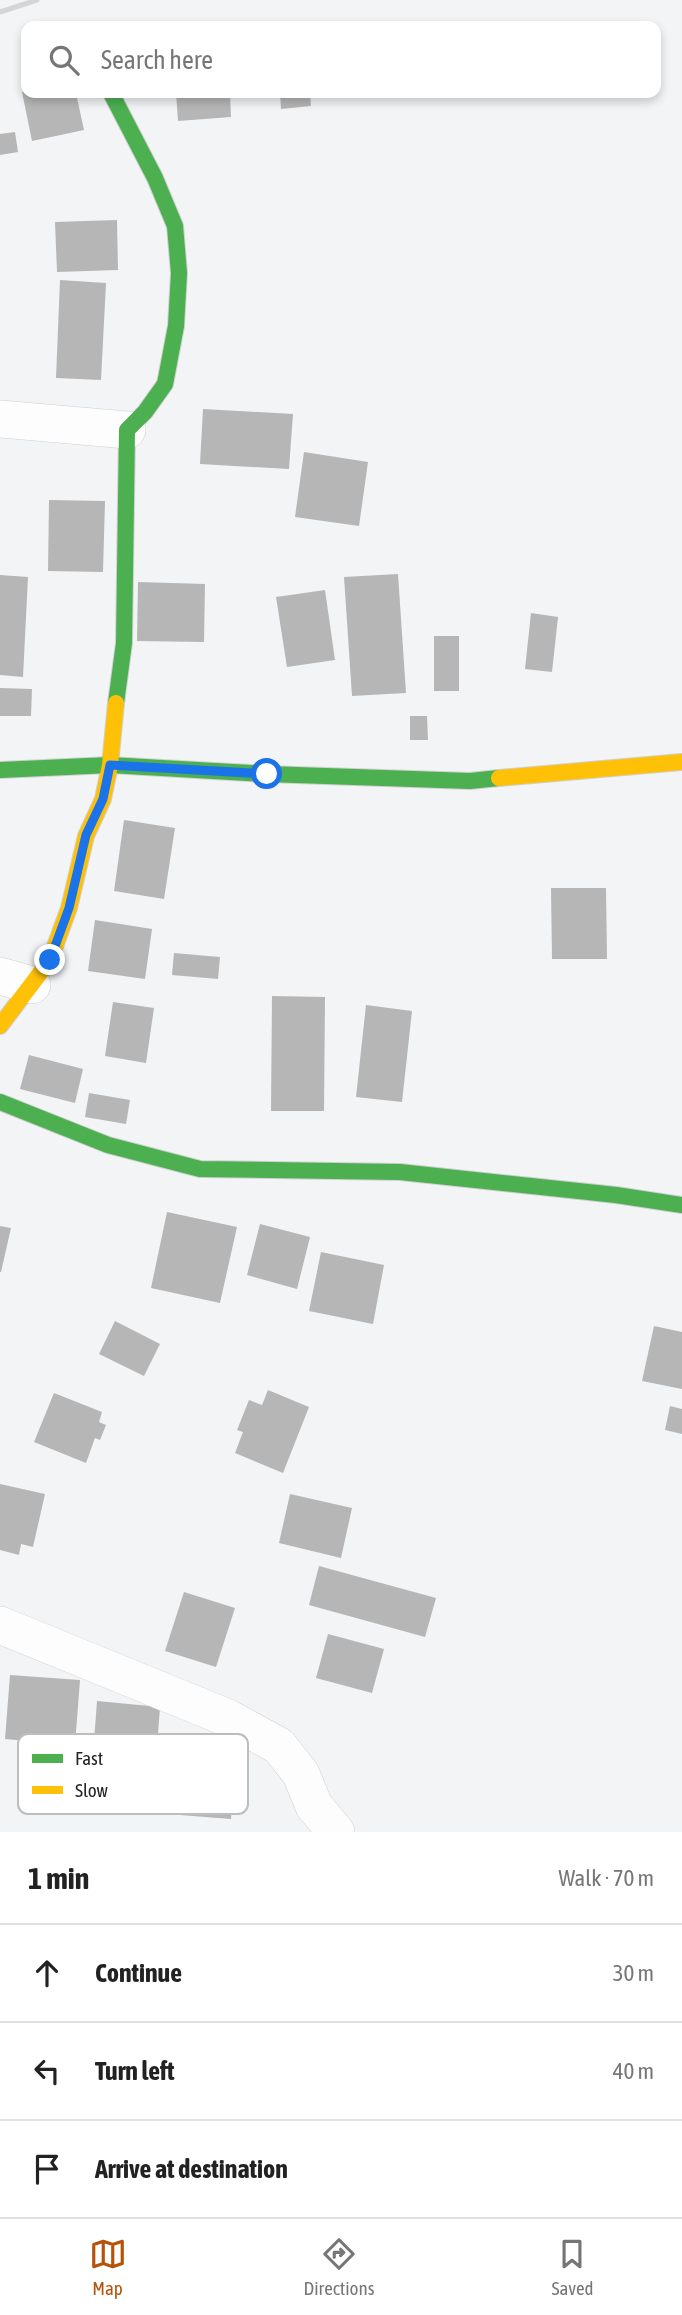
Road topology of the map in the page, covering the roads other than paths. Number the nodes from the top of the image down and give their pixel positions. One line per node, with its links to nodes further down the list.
1 (114, 98): 3 (street)
2 (0, 419): 3 (street)
3 (127, 430): 5 (street)
4 (682, 762): 5 (street)
5 (110, 765): 6 (street); 7 (street)
6 (0, 770)
7 (16, 980): 8 (street)
8 (0, 1026)
9 (0, 1102): 10 (street)
10 (682, 1205)
11 (0, 1625): 12 (street)
12 (336, 1832)

